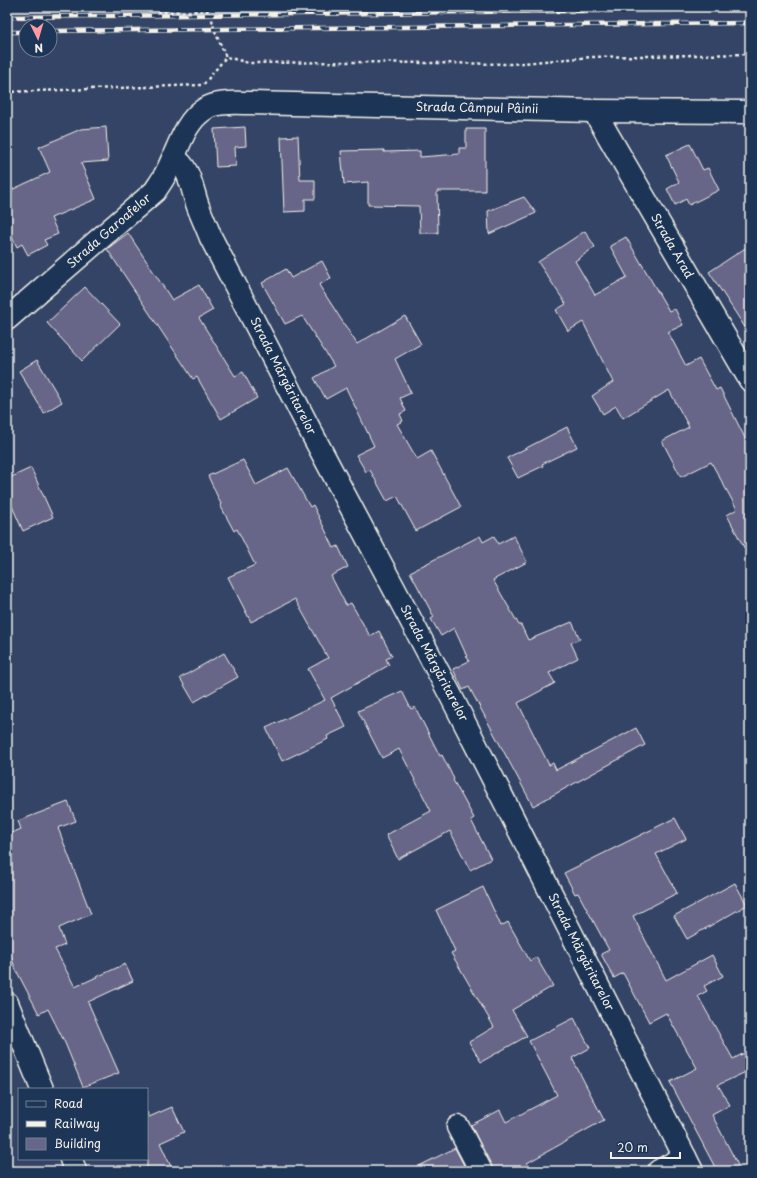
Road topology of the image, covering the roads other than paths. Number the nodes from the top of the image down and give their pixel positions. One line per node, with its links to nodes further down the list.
1 (205, 109): 2 (street, Strada Câmpul Pâinii); 4 (street, Strada Garoafelor)
2 (594, 111): 3 (street, Strada Câmpul Pâinii); 6 (street, Strada Arad)
3 (750, 112)
4 (174, 158): 5 (street, Strada Garoafelor); 11 (street, Strada Mărgăritarelor)
5 (7, 318)
6 (750, 380)
7 (7, 1003): 8 (street)
8 (42, 1088)
9 (458, 1127): 13 (street)
10 (71, 1160): 12 (street)
11 (689, 1164): 14 (street)
12 (76, 1171)
13 (481, 1171)
14 (659, 1171)

